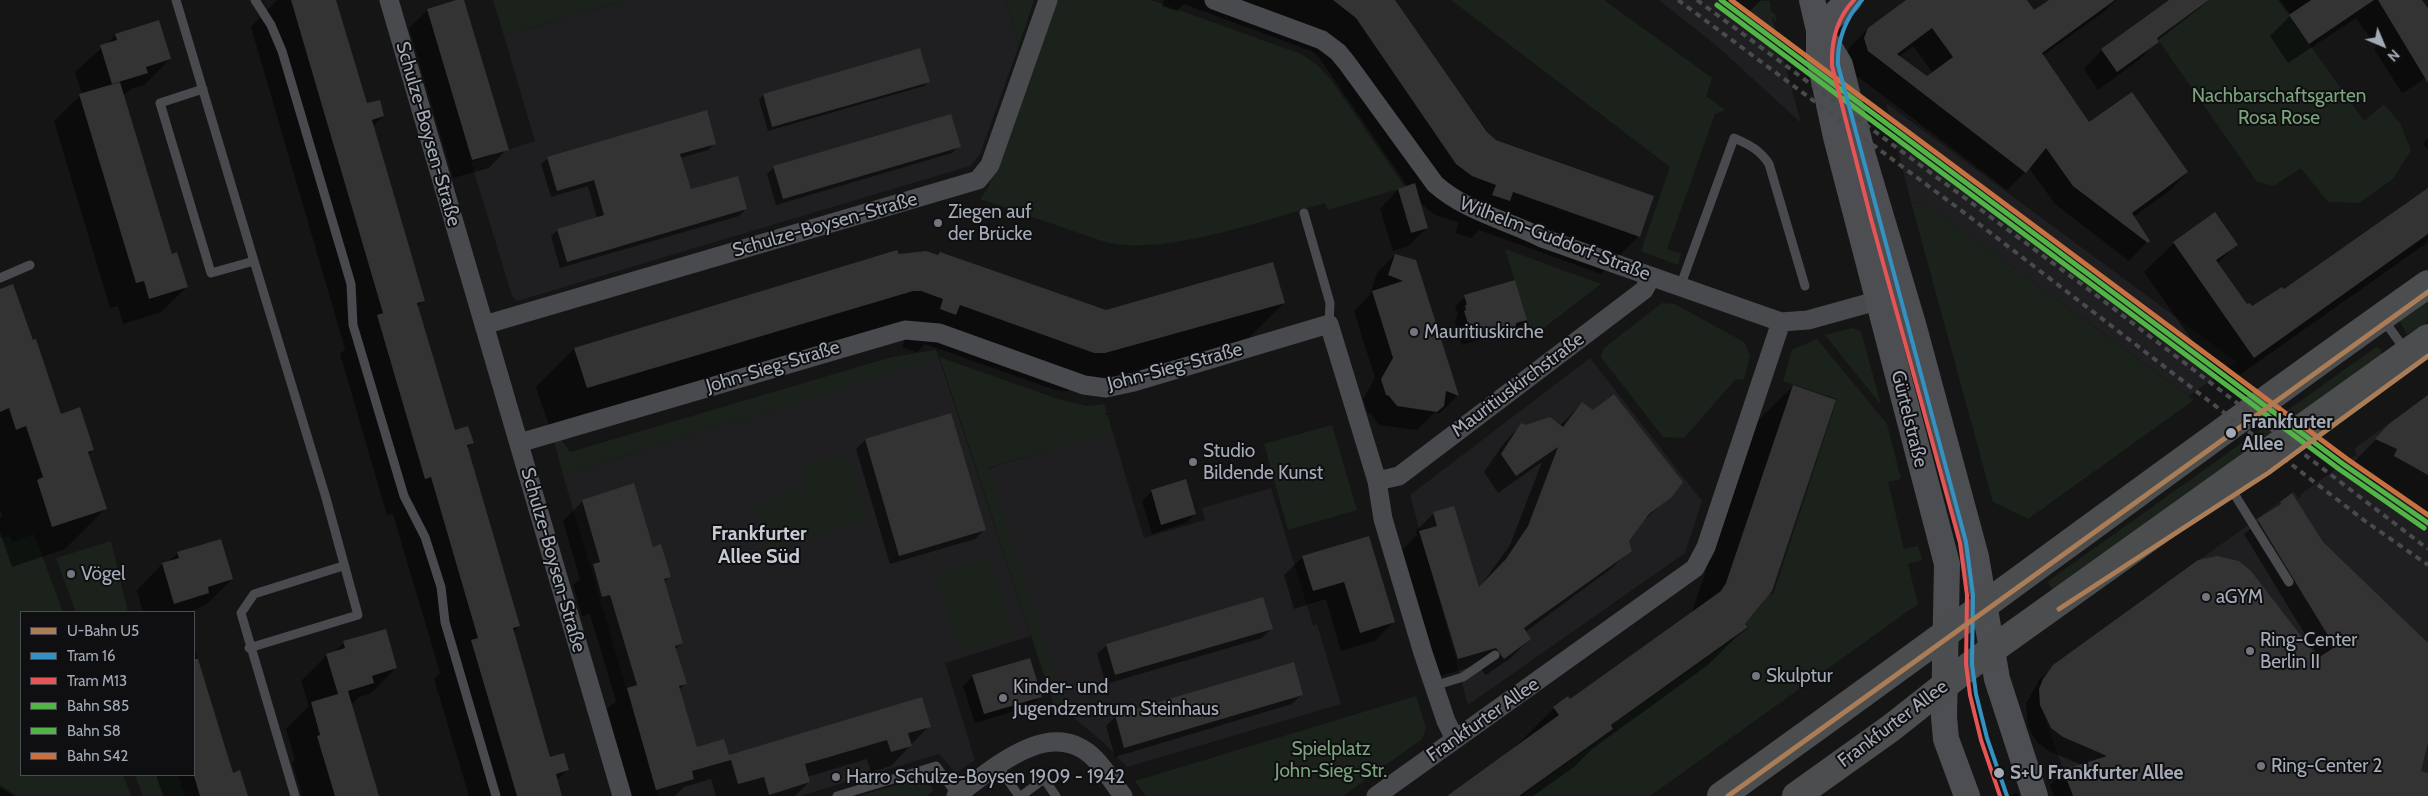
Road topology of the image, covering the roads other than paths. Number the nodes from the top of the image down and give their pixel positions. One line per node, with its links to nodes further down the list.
1 (176, 0): 9 (lane)
2 (255, 0): 39 (lane)
3 (389, 0): 22 (street, Schulze-Boysen-Straße)
4 (1048, 0): 22 (street, Schulze-Boysen-Straße)
5 (1214, 0): 13 (street, Wilhelm-Guddorf-Straße)
6 (1812, 0): 8 (main road, Gürtelstraße)
7 (1849, 0): 8 (main road)
8 (1819, 30): 18 (main road, Gürtelstraße); 29 (main road, Gürtelstraße)
9 (203, 90): 11 (lane); 11 (lane)
10 (1304, 213): 21 (lane)
11 (254, 261): 27 (lane)
12 (30, 265): 14 (lane)
13 (1651, 277): 17 (street, Wilhelm-Guddorf-Straße); 25 (street, Mauritiuskirchstraße)
14 (0, 278)
15 (2428, 284): 19 (main road)
16 (1805, 286): 17 (lane)
17 (1680, 287): 20 (street, Wilhelm-Guddorf-Straße)
18 (1880, 300): 20 (street, Wilhelm-Guddorf-Straße); 30 (main road, Gürtelstraße)
19 (2381, 317): 23 (lane); 29 (main road)
20 (1781, 322): 36 (street, Frankfurter Allee)
21 (1329, 324): 24 (street, John-Sieg-Straße); 25 (street)
22 (484, 325): 24 (street, Schulze-Boysen-Straße)
23 (2417, 345): 26 (main road, Frankfurter Allee)
24 (519, 443): 40 (street, Schulze-Boysen-Straße)
25 (1377, 481): 34 (street)
26 (2226, 482): 28 (lane); 32 (main road, Frankfurter Allee)
27 (343, 566): 31 (lane); 31 (lane)
28 (2290, 582)
29 (1984, 606): 30 (main road); 32 (main road, Gürtelstraße)
30 (1945, 635): 35 (main road, Gürtelstraße); 47 (main road)
31 (250, 648): 38 (lane)
32 (1991, 650): 35 (main road, Frankfurter Allee); 50 (main road, Gürtelstraße)
33 (1495, 655): 34 (lane)
34 (1434, 686): 36 (street)
35 (1944, 686): 48 (main road, Frankfurter Allee); 49 (main road, Gürtelstraße)
36 (1455, 739): 46 (street, Frankfurter Allee)
37 (998, 766): 42 (street); 43 (lane); 45 (street)
38 (295, 796)
39 (496, 796)
40 (622, 796)
41 (837, 796): 42 (lane)
42 (957, 796)
43 (1020, 796): 44 (lane)
44 (1056, 796)
45 (1123, 796)
46 (1376, 796)
47 (1721, 796)
48 (1796, 796)
49 (1968, 796)
50 (2034, 796)

